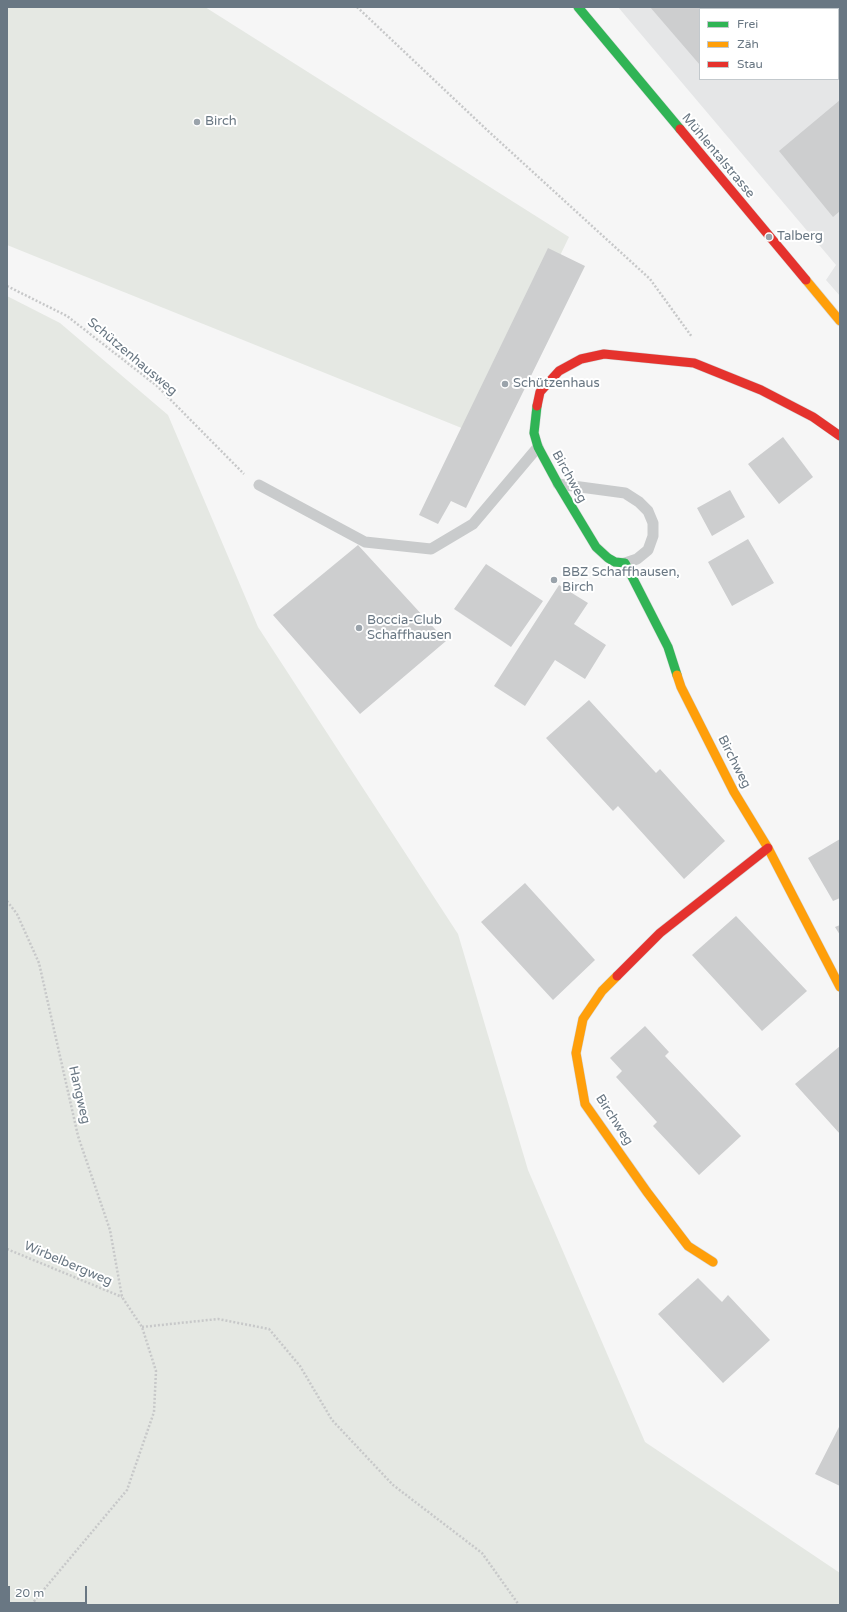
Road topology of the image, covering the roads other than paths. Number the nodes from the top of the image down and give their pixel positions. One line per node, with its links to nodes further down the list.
1 (578, 7): 2 (street, Mühlentalstrasse)
2 (840, 321)
3 (840, 436): 4 (street, Birchweg)
4 (538, 448): 5 (street, Birchweg); 6 (lane)
5 (558, 484): 7 (street, Birchweg); 7 (lane)
6 (259, 485)
7 (625, 563): 8 (street, Birchweg)
8 (768, 848): 9 (street, Birchweg); 10 (street, Birchweg)
9 (840, 987)
10 (713, 1262)

